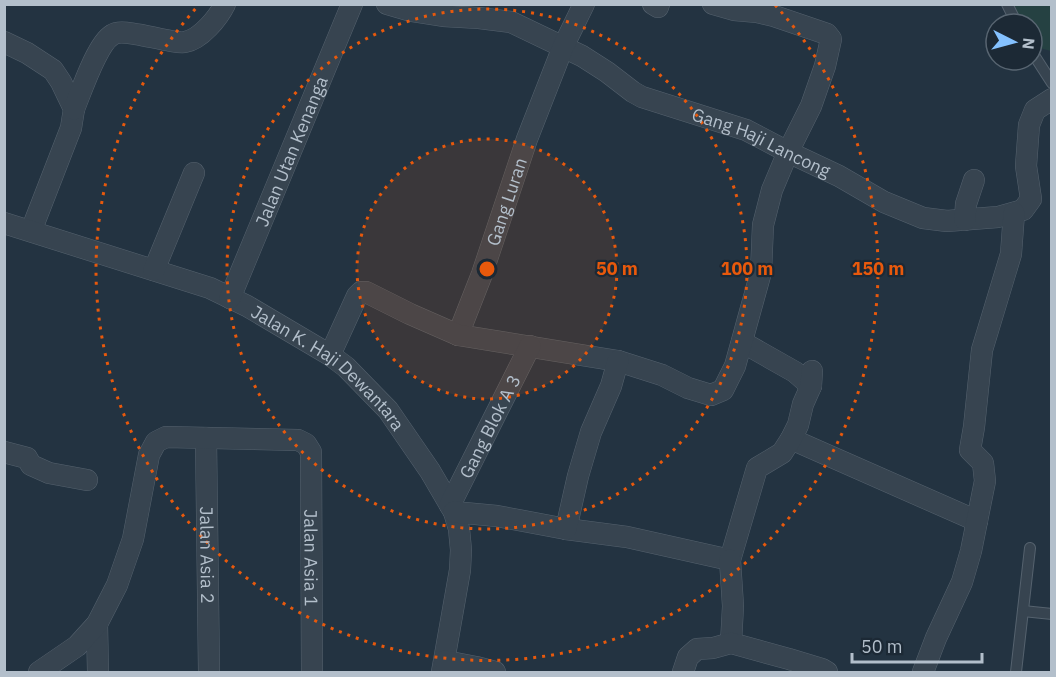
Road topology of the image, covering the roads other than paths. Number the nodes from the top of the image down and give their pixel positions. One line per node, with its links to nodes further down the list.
1 (225, 4): 11 (street)
2 (352, 4): 20 (street, Jalan Utan Kenanga)
3 (387, 4): 9 (street, Gang Haji Lancong)
4 (584, 4): 9 (street, Gang Luran)
5 (653, 4): 6 (street)
6 (660, 4)
7 (713, 4): 12 (street)
8 (4, 42): 11 (street)
9 (563, 47): 12 (street, Gang Haji Lancong); 21 (street, Gang Luran)
10 (1052, 99): 15 (street)
11 (74, 109): 18 (street)
12 (788, 152): 16 (street, Gang Haji Lancong); 22 (street)
13 (194, 173): 19 (street)
14 (974, 180): 16 (street)
15 (1014, 213): 16 (street, Gang Haji Lancong); 31 (street)
16 (965, 220)
17 (4, 223): 18 (street, Jalan K. Haji Dewantara)
18 (31, 231): 19 (street, Jalan K. Haji Dewantara)
19 (154, 270): 20 (street, Jalan K. Haji Dewantara)
20 (230, 298): 24 (street, Jalan K. Haji Dewantara)
21 (458, 335): 23 (street); 24 (street)
22 (742, 342): 25 (street); 27 (street)
23 (530, 346): 25 (street); 30 (street, Gang Blok A 3)
24 (330, 355): 30 (street, Jalan K. Haji Dewantara)
25 (618, 361): 32 (street)
26 (206, 438): 37 (street); 40 (street, Jalan Asia 1); 43 (street, Jalan Asia 2)
27 (791, 439): 31 (street); 34 (street)
28 (4, 452): 29 (street)
29 (87, 480)
30 (452, 509): 32 (street); 39 (street, Jalan K. Haji Dewantara)
31 (977, 520): 47 (street)
32 (566, 529): 34 (street)
33 (1030, 548): 35 (lane)
34 (730, 560): 38 (street)
35 (1023, 611): 36 (lane); 48 (lane)
36 (1052, 614)
37 (98, 624): 41 (street); 42 (street)
38 (731, 643): 45 (street); 46 (street)
39 (444, 667): 44 (street)
40 (314, 670)
41 (39, 672)
42 (98, 672)
43 (209, 672)
44 (495, 672)
45 (684, 672)
46 (827, 672)
47 (923, 672)
48 (1016, 672)

